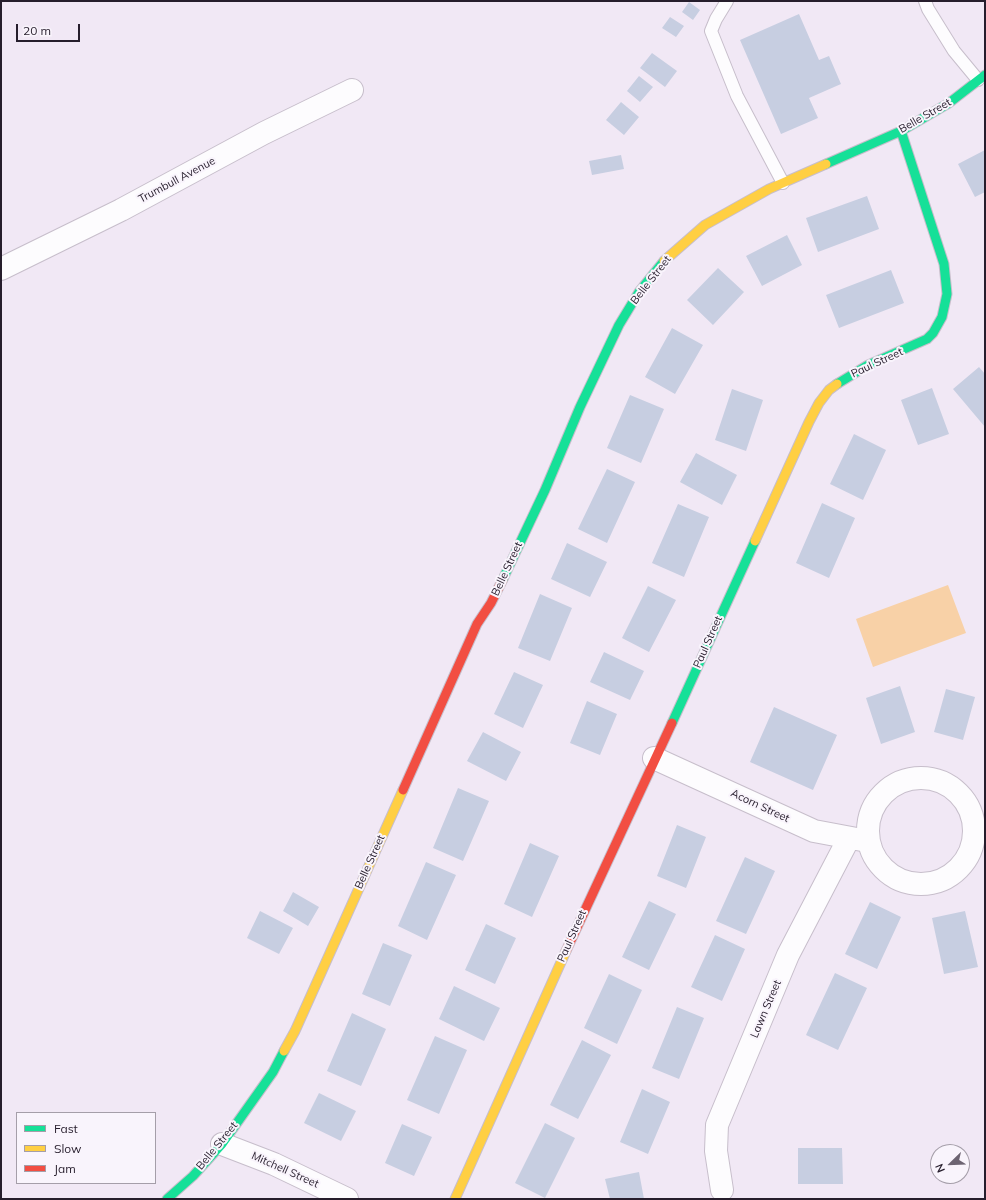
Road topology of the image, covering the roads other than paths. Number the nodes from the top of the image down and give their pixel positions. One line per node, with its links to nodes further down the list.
1 (727, 1): 6 (lane)
2 (925, 1): 3 (lane)
3 (982, 78): 5 (street, Belle Street)
4 (352, 90): 7 (street, Trumbull Avenue)
5 (901, 131): 6 (street, Belle Street); 8 (street, Paul Street)
6 (783, 183): 10 (street, Belle Street)
7 (1, 269)
8 (654, 758): 9 (street, Acorn Street); 14 (street, Paul Street)
9 (859, 840): 9 (street); 11 (street, Lawn Street)
10 (222, 1144): 12 (street, Belle Street); 13 (street, Mitchell Street)
11 (722, 1190)
12 (167, 1199)
13 (347, 1199)
14 (455, 1199)

